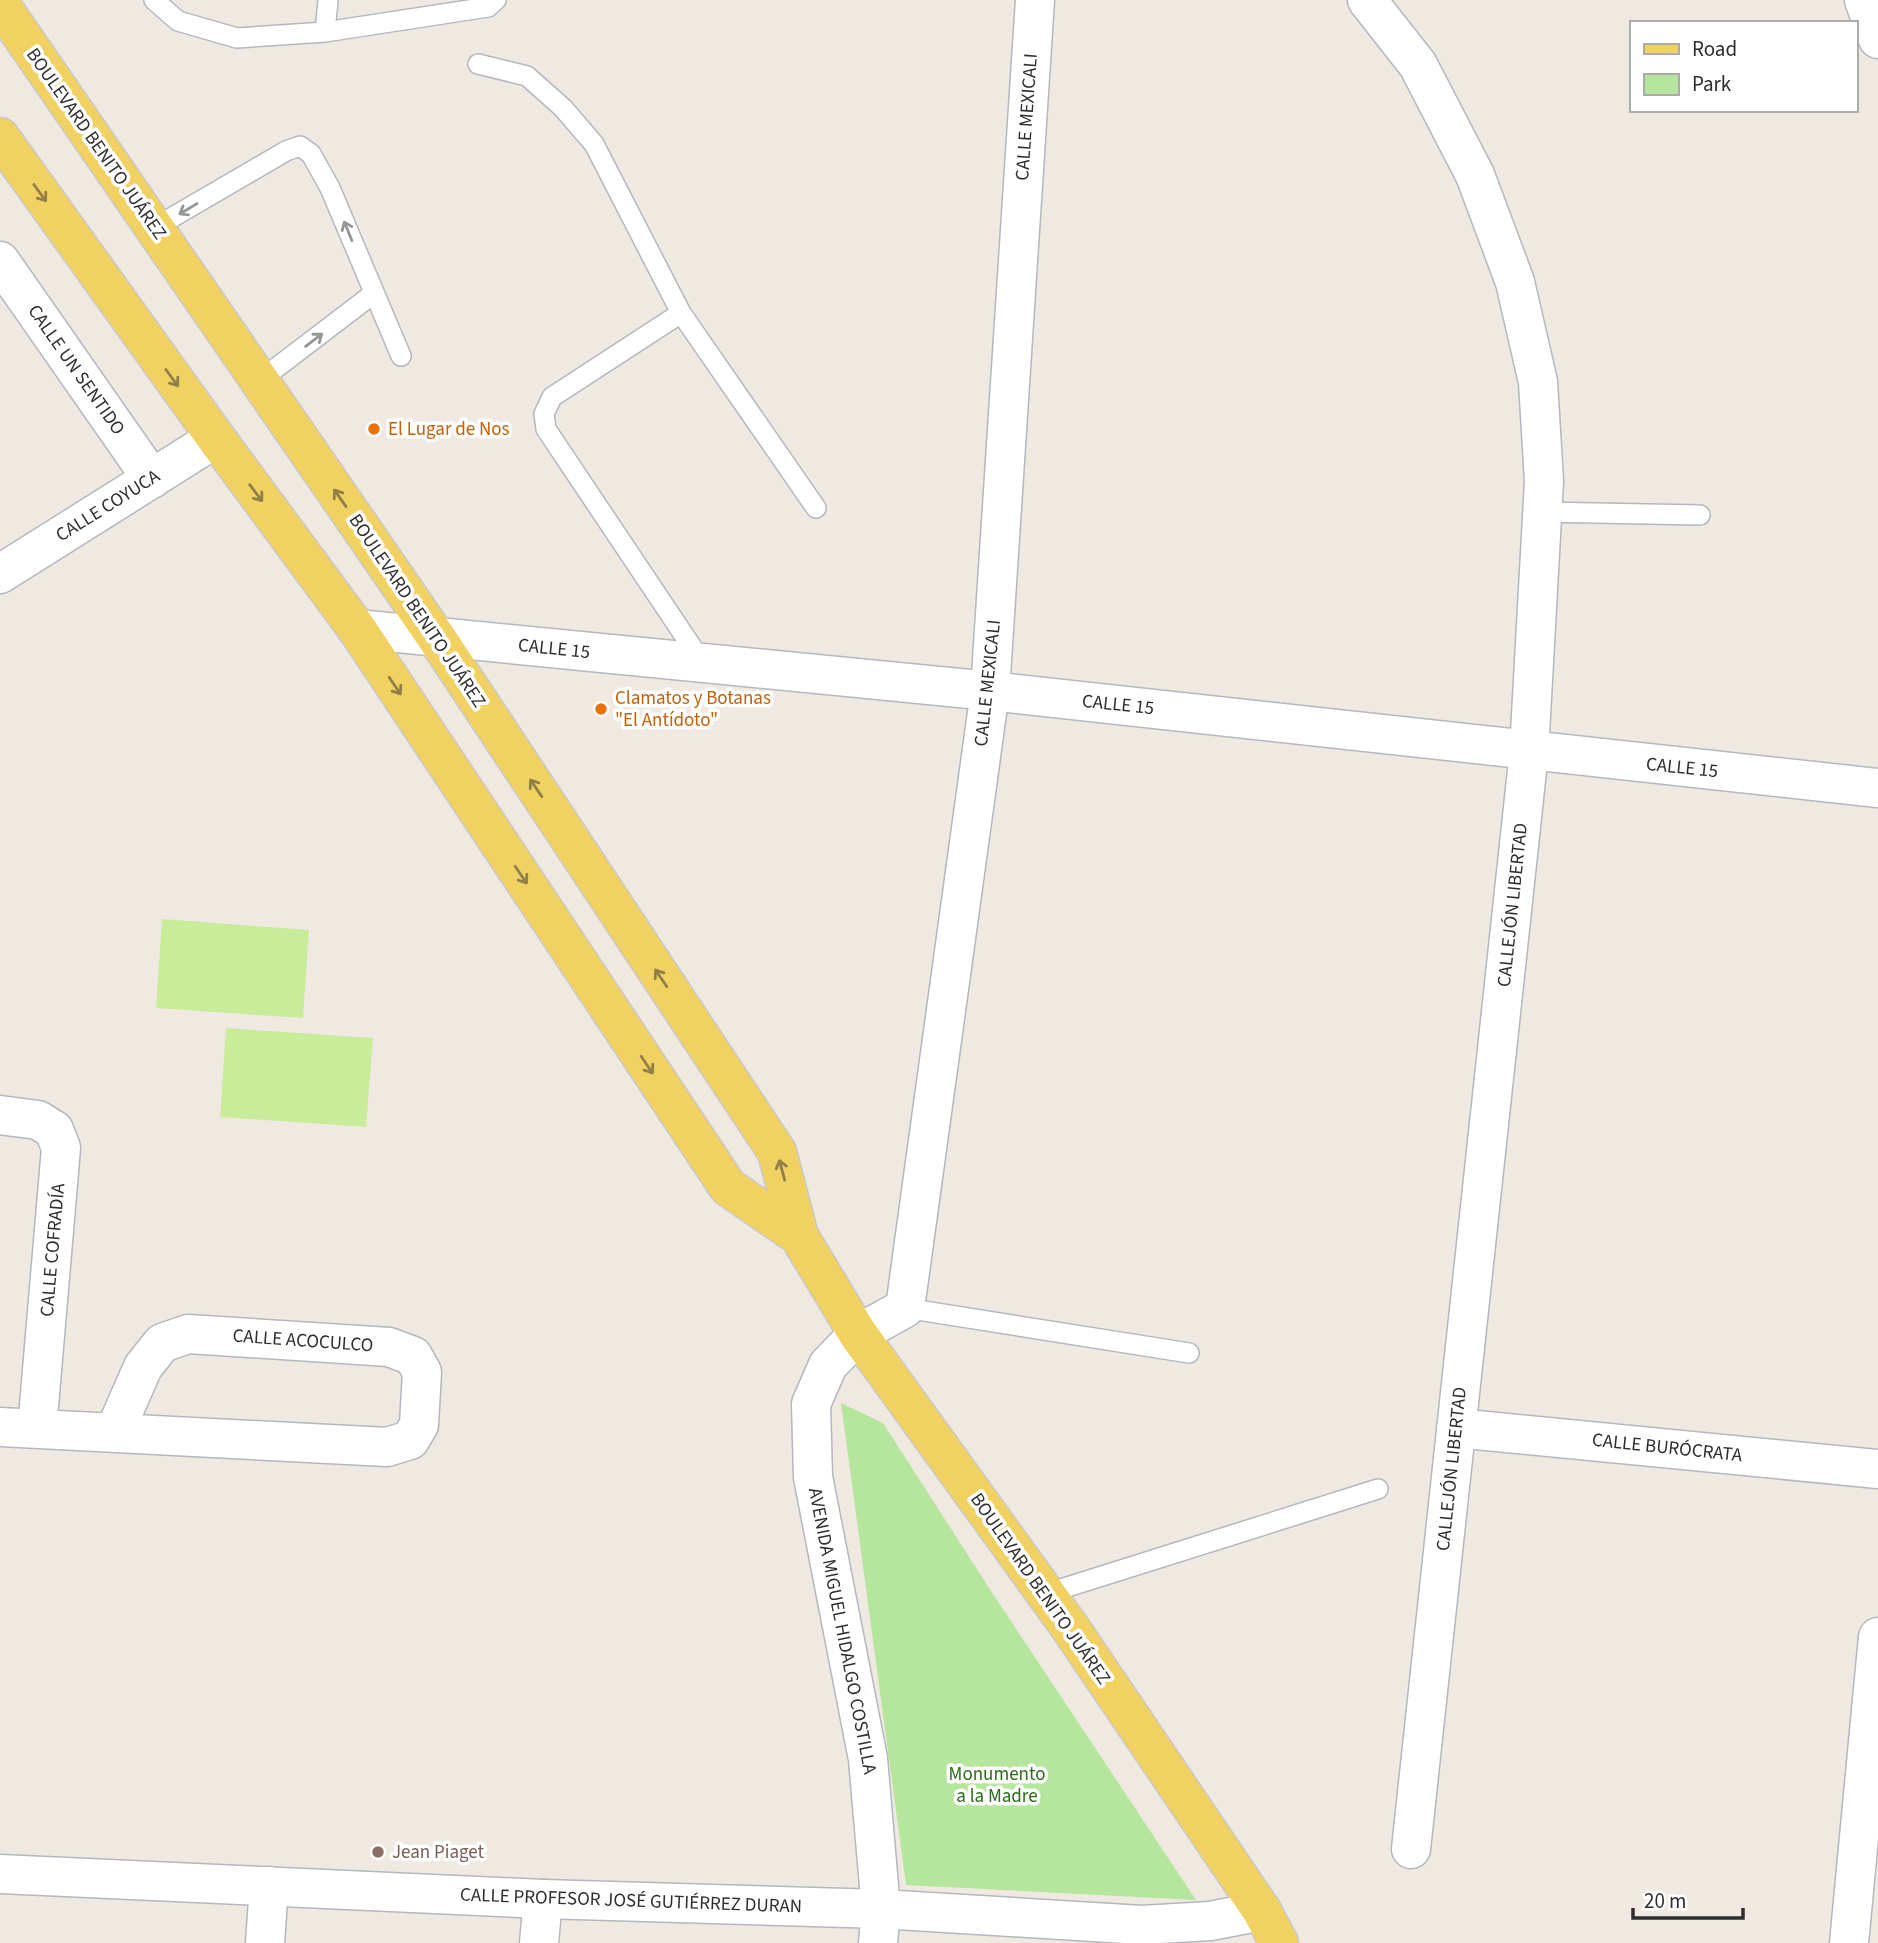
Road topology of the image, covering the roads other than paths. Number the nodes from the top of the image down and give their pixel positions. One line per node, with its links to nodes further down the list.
1 (154, 0): 8 (lane)
2 (328, 0): 8 (lane)
3 (496, 0): 8 (lane)
4 (1035, 0): 27 (street, CALLE MEXICALI)
5 (1367, 0): 21 (street, CALLEJÓN LIBERTAD)
6 (1864, 0): 9 (street)
7 (0, 4): 12 (main road, BOULEVARD BENITO JUÁREZ)
8 (325, 32)
9 (1878, 39)
10 (478, 64): 15 (lane)
11 (0, 137): 18 (main road, BOULEVARD BENITO JUÁREZ, one-way to 18)
12 (154, 228): 14 (lane, one-way to 12); 17 (main road, BOULEVARD BENITO JUÁREZ)
13 (0, 261): 19 (street, CALLE UN SENTIDO)
14 (373, 294): 16 (lane); 17 (lane, one-way to 14)
15 (681, 313): 20 (lane); 26 (lane)
16 (401, 356)
17 (259, 381): 25 (main road, BOULEVARD BENITO JUÁREZ, one-way to 17)
18 (216, 438): 19 (street, CALLE COYUCA); 24 (main road, BOULEVARD BENITO JUÁREZ, one-way to 24)
19 (152, 479): 23 (street, CALLE COYUCA)
20 (816, 508)
21 (1542, 512): 22 (lane); 28 (street, CALLEJÓN LIBERTAD)
22 (1700, 515)
23 (0, 574)
24 (357, 629): 25 (street, CALLE 15); 31 (main road, BOULEVARD BENITO JUÁREZ, one-way to 31)
25 (436, 637): 26 (street, CALLE 15); 31 (main road, BOULEVARD BENITO JUÁREZ, one-way to 25)
26 (702, 663): 27 (street, CALLE 15)
27 (990, 691): 28 (street, CALLE 15); 32 (street, CALLE MEXICALI)
28 (1529, 752): 29 (street, CALLE 15); 36 (street, CALLEJÓN LIBERTAD)
29 (1878, 788)
30 (0, 1115): 35 (street, CALLE COFRADÍA)
31 (799, 1236): 33 (main road, BOULEVARD BENITO JUÁREZ)
32 (905, 1308): 33 (street); 34 (lane)
33 (858, 1334): 40 (main road, BOULEVARD BENITO JUÁREZ); 46 (street, AVENIDA MIGUEL HIDALGO COSTILLA)
34 (1189, 1353)
35 (18, 1428): 37 (street, CALLE ACOCULCO)
36 (1456, 1428): 38 (street, CALLE BURÓCRATA); 42 (street, CALLEJÓN LIBERTAD)
37 (114, 1433): 37 (street, CALLE ACOCULCO)
38 (1878, 1469)
39 (1378, 1489): 40 (lane)
40 (1045, 1594): 47 (main road, BOULEVARD BENITO JUÁREZ)
41 (1878, 1637): 51 (street)
42 (1411, 1849)
43 (0, 1874): 44 (street, CALLE PROFESOR JOSÉ GUTIÉRREZ DURAN)
44 (270, 1886): 45 (street, CALLE PROFESOR JOSÉ GUTIÉRREZ DURAN); 49 (street)
45 (543, 1899): 46 (street, CALLE PROFESOR JOSÉ GUTIÉRREZ DURAN); 50 (street)
46 (880, 1926): 48 (street, CALLE PROFESOR JOSÉ GUTIÉRREZ DURAN)
47 (1271, 1927): 48 (street, CALLE PROFESOR JOSÉ GUTIÉRREZ DURAN)
48 (1141, 1934)
49 (265, 1943)
50 (539, 1943)
51 (1849, 1943)

